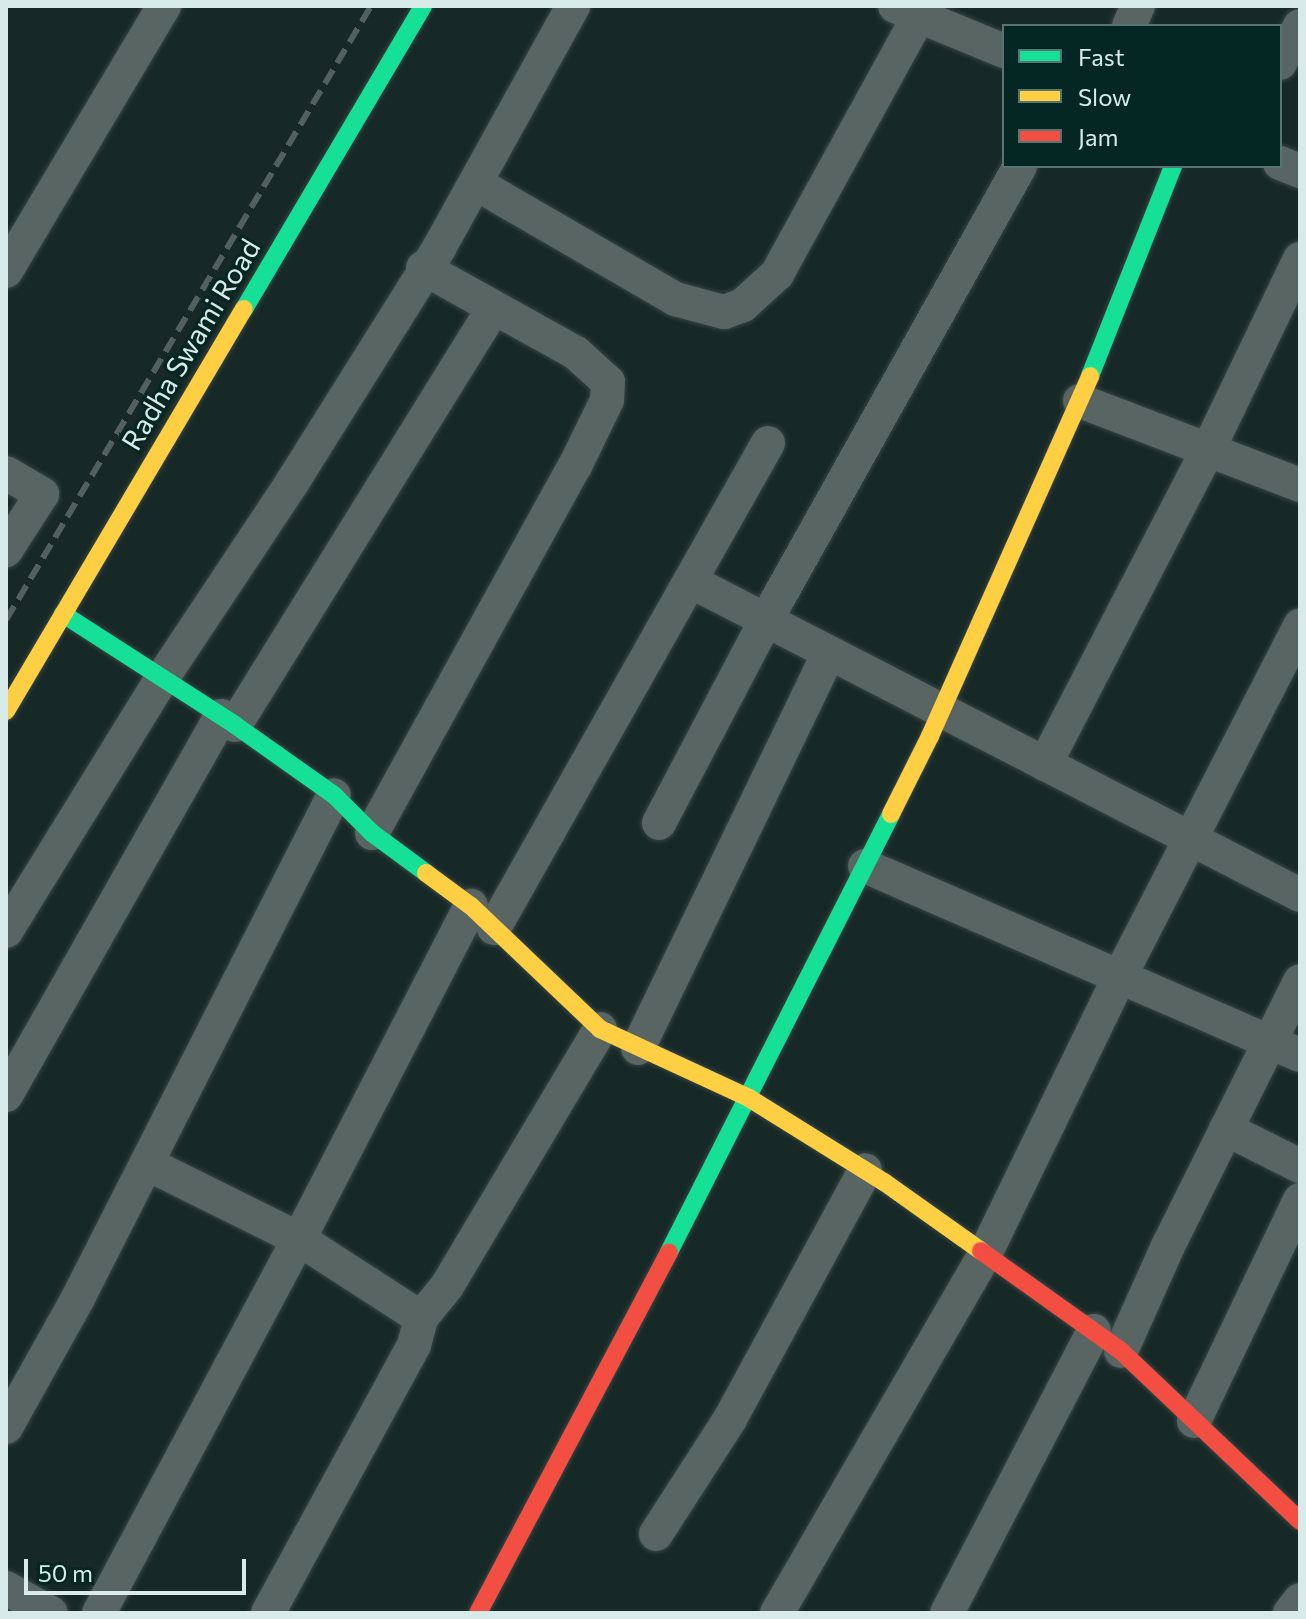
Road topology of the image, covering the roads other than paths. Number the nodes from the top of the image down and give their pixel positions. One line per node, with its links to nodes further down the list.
1 (164, 6): 13 (street)
2 (423, 6): 22 (street, Radha Swami Road)
3 (573, 6): 10 (street)
4 (906, 12): 6 (street); 10 (street)
5 (1300, 26): 7 (street)
6 (1002, 50)
7 (1282, 59)
8 (1019, 168): 23 (street)
9 (1172, 168): 15 (street)
10 (477, 184): 12 (street)
11 (1300, 259): 17 (street)
12 (423, 268): 14 (street); 26 (street)
13 (6, 271)
14 (493, 309): 29 (street); 33 (street)
15 (1080, 401): 17 (street); 28 (street)
16 (768, 443): 21 (street)
17 (1208, 450): 19 (street); 30 (street)
18 (6, 473): 20 (street)
19 (1300, 485)
20 (6, 550)
21 (690, 581): 23 (street); 37 (street)
22 (63, 614): 26 (street); 27 (street, Radha Swami Road)
23 (766, 620): 25 (street); 32 (street)
24 (1300, 626): 34 (street)
25 (829, 653): 28 (street); 43 (street)
26 (161, 680): 29 (street); 38 (street)
27 (6, 711)
28 (941, 711): 30 (street); 35 (street)
29 (228, 721): 31 (street); 44 (street)
30 (1045, 764): 34 (street)
31 (334, 795): 33 (street); 47 (street)
32 (659, 823)
33 (372, 833): 37 (street)
34 (1192, 839): 36 (street); 39 (street)
35 (865, 866): 39 (street); 45 (street)
36 (1300, 895)
37 (483, 917): 41 (street); 51 (street)
38 (6, 931)
39 (1120, 976): 42 (street); 52 (street)
40 (1300, 981): 42 (street)
41 (600, 1029): 43 (street); 53 (street)
42 (1285, 1047): 46 (street)
43 (638, 1048): 45 (street)
44 (6, 1095)
45 (749, 1098): 49 (street); 64 (street)
46 (1226, 1129): 48 (street); 54 (street)
47 (148, 1164): 51 (street); 56 (street)
48 (1300, 1166)
49 (865, 1170): 52 (street); 58 (street)
50 (1300, 1200): 55 (street)
51 (299, 1239): 53 (street); 62 (street)
52 (985, 1254): 54 (street); 65 (street)
53 (421, 1318): 63 (street)
54 (1108, 1341): 55 (street); 66 (street)
55 (1194, 1421): 57 (street)
56 (6, 1427)
57 (1300, 1521)
58 (656, 1534)
59 (6, 1588): 61 (street)
60 (1300, 1600): 67 (street)
61 (51, 1613)
62 (99, 1613)
63 (268, 1613)
64 (478, 1613)
65 (777, 1613)
66 (947, 1613)
67 (1290, 1613)

